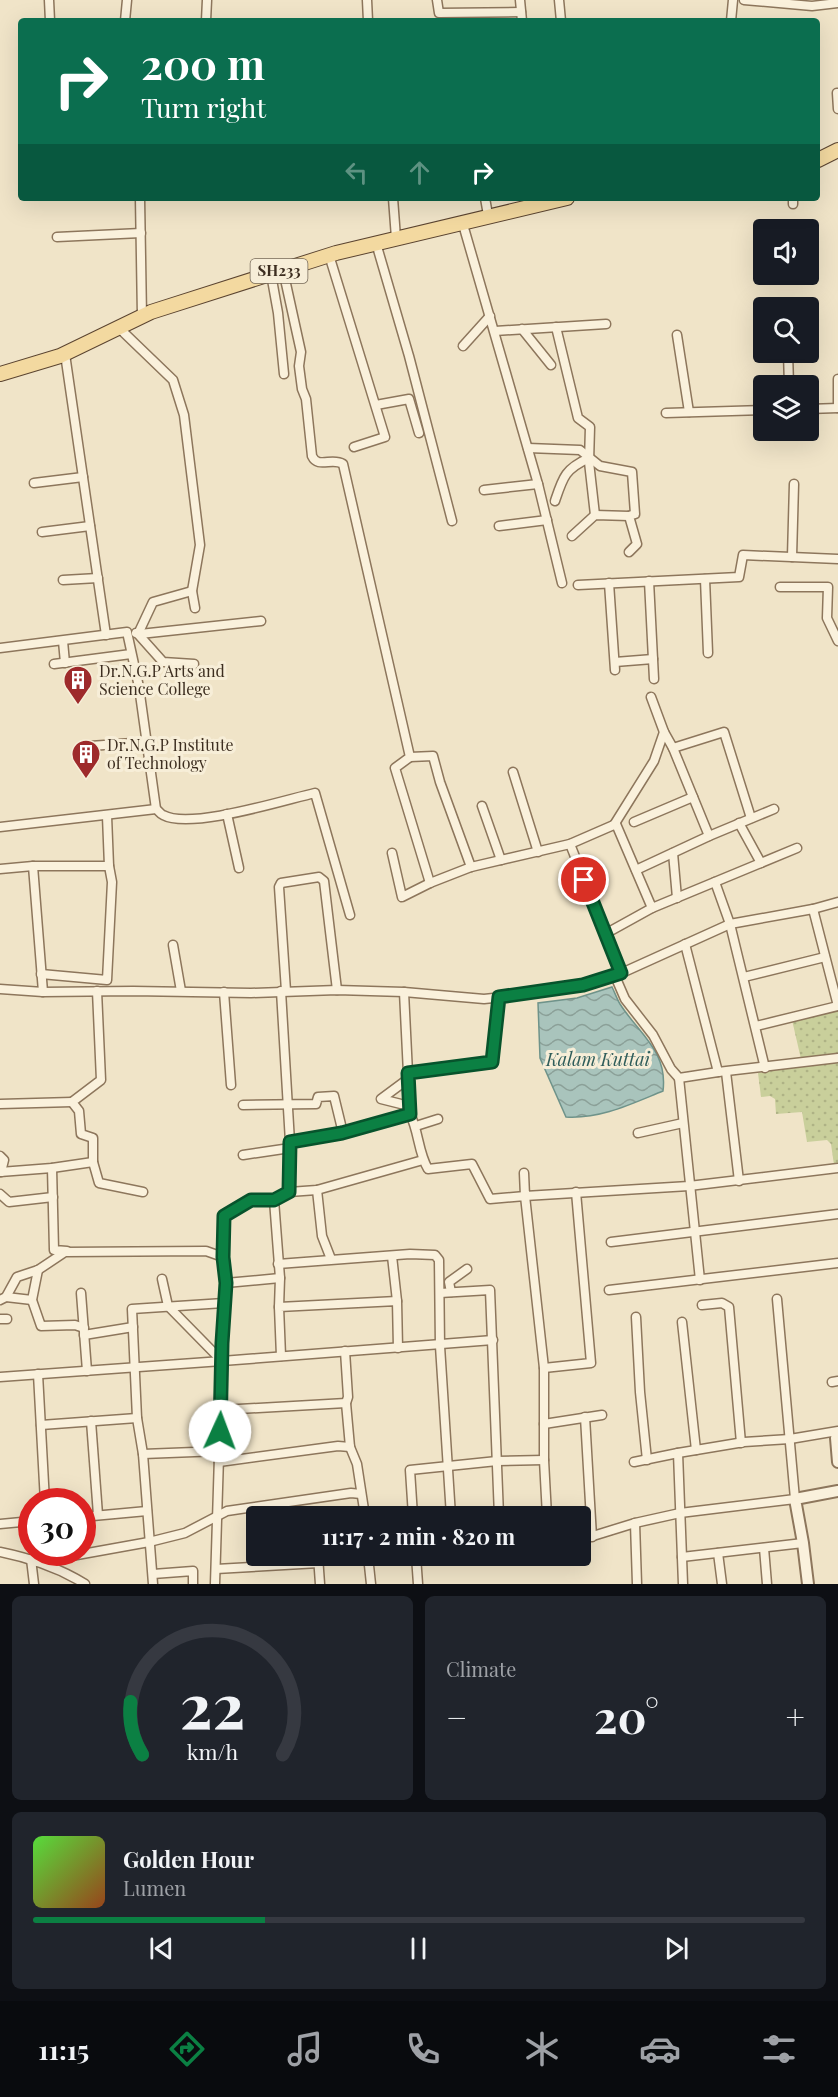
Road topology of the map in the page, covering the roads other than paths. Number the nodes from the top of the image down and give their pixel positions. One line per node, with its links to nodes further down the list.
1 (49, 0): 14 (street)
2 (127, 0): 15 (street)
3 (207, 0): 16 (street)
4 (367, 0): 17 (street)
5 (437, 0): 12 (street)
6 (520, 0): 13 (street)
7 (559, 0): 18 (street)
8 (733, 0): 19 (street)
9 (744, 0): 10 (street)
10 (797, 2): 11 (street)
11 (837, 2)
12 (466, 17): 13 (street)
13 (521, 17)
14 (50, 18)
15 (124, 18)
16 (206, 18)
17 (368, 18)
18 (561, 18)
19 (732, 18)
20 (837, 93): 21 (street)
21 (838, 109)
22 (838, 150): 23 (main road)
23 (820, 158)
24 (820, 159): 25 (main road)
25 (838, 159)
26 (140, 201): 32 (street)
27 (393, 201): 34 (street)
28 (486, 201): 30 (street)
29 (543, 201): 30 (main road, SH233)
30 (488, 215): 31 (main road, SH233)
31 (462, 221): 34 (main road, SH233); 38 (street)
32 (141, 233): 33 (street); 39 (street)
33 (57, 237)
34 (396, 238): 35 (main road, SH233)
35 (376, 243): 36 (main road, SH233); 71 (street)
36 (329, 255): 37 (main road, SH233); 52 (street)
37 (277, 272): 39 (main road, SH233); 50 (street); 110 (street)
38 (490, 316): 44 (street); 46 (street)
39 (142, 317): 41 (main road, SH233)
40 (606, 324): 42 (street)
41 (119, 327): 47 (main road, SH233); 87 (street)
42 (556, 327): 43 (street); 61 (street)
43 (522, 329): 44 (street); 48 (street)
44 (495, 331): 60 (street)
45 (677, 335): 56 (street)
46 (464, 346)
47 (65, 354): 49 (main road, SH233); 62 (street)
48 (551, 365)
49 (0, 374)
50 (284, 374)
51 (838, 379): 53 (street)
52 (376, 405): 58 (street); 59 (street)
53 (838, 408): 54 (street)
54 (819, 409)
55 (753, 410): 56 (street)
56 (689, 412): 57 (street)
57 (666, 413)
58 (419, 433)
59 (354, 447)
60 (528, 448): 61 (street); 64 (street)
61 (589, 458): 67 (street); 68 (street); 69 (street)
62 (83, 477): 63 (street); 72 (street)
63 (34, 483)
64 (538, 484): 66 (street); 70 (street)
65 (794, 484): 77 (street)
66 (484, 490)
67 (555, 501)
68 (595, 515): 69 (street); 75 (street)
69 (629, 516): 76 (street)
70 (547, 519): 73 (street); 83 (street)
71 (452, 521)
72 (90, 526): 74 (street); 79 (street)
73 (499, 526)
74 (42, 532)
75 (572, 536)
76 (629, 552)
77 (792, 557): 78 (street); 80 (street)
78 (838, 559)
79 (98, 578): 81 (street); 94 (street)
80 (705, 579): 82 (street); 98 (street)
81 (63, 580)
82 (649, 581): 84 (street); 100 (street)
83 (562, 583)
84 (609, 583): 85 (street); 100 (street)
85 (578, 585)
86 (780, 587): 90 (street)
87 (192, 591): 88 (street); 93 (street)
88 (195, 608)
89 (838, 617): 90 (street)
90 (827, 618): 96 (street)
91 (261, 621): 93 (street)
92 (127, 633): 93 (street); 94 (street); 99 (street)
93 (138, 634): 103 (street)
94 (106, 635): 95 (street)
95 (63, 641): 97 (street); 101 (street)
96 (838, 641)
97 (0, 648)
98 (708, 653)
99 (132, 654): 101 (street); 107 (street)
100 (653, 659): 104 (street)
101 (65, 663): 102 (street)
102 (54, 664)
103 (194, 664)
104 (654, 680)
105 (651, 697): 106 (street)
106 (664, 732): 109 (street); 121 (street)
107 (147, 742): 108 (street); 114 (street)
108 (90, 746)
109 (673, 748): 112 (street); 118 (street)
110 (410, 757): 133 (street); 138 (street)
111 (513, 772): 126 (street)
112 (693, 797): 119 (street); 123 (street)
113 (482, 806): 129 (street)
114 (156, 809): 116 (street); 117 (street)
115 (774, 810): 118 (street)
116 (227, 814): 134 (street); 143 (street)
117 (107, 816): 122 (street); 132 (street)
118 (752, 818): 120 (street)
119 (634, 822)
120 (740, 823): 123 (street); 130 (street)
121 (614, 825): 124 (street); 136 (street)
122 (0, 827)
123 (709, 836): 128 (street)
124 (570, 844): 126 (street); 145 (street)
125 (798, 848): 130 (street)
126 (538, 852): 129 (street)
127 (392, 853): 138 (street)
128 (673, 853): 136 (street); 139 (street)
129 (501, 861): 133 (street)
130 (760, 863): 137 (street)
131 (33, 866): 132 (street); 135 (street); 149 (street)
132 (109, 866): 149 (street)
133 (471, 867): 138 (street)
134 (239, 868)
135 (0, 869)
136 (636, 870): 141 (street)
137 (715, 882): 139 (street); 144 (street)
138 (430, 883)
139 (676, 897): 141 (street)
140 (838, 902): 142 (street)
141 (652, 908): 145 (street)
142 (813, 909): 144 (street); 148 (street)
143 (350, 915)
144 (730, 924): 147 (street); 151 (street)
145 (605, 934): 150 (street)
146 (173, 945): 155 (street)
147 (685, 945): 150 (street); 165 (street)
148 (825, 957): 151 (street); 161 (street)
149 (41, 974): 157 (street)
150 (618, 974): 160 (street); 167 (street)
151 (744, 977): 162 (street)
152 (0, 989): 157 (street)
153 (337, 990): 156 (street); 156 (street); 159 (street)
154 (97, 991): 155 (street); 157 (street); 169 (street)
155 (181, 991): 158 (street)
156 (284, 991): 158 (street); 171 (street)
157 (43, 992)
158 (224, 992): 168 (street)
159 (405, 992): 160 (street); 166 (street)
160 (499, 997): 166 (street)
161 (838, 1006): 162 (street)
162 (756, 1026): 164 (street)
163 (838, 1058): 164 (street)
164 (765, 1068): 165 (street)
165 (722, 1072): 167 (street); 188 (street)
166 (408, 1076): 173 (street); 173 (street)
167 (679, 1078): 175 (street)
168 (231, 1085)
169 (72, 1102): 170 (street); 183 (street)
170 (0, 1104)
171 (288, 1104): 172 (street); 177 (street); 179 (street)
172 (243, 1105)
173 (410, 1110): 176 (street); 177 (street)
174 (438, 1119): 176 (street)
175 (683, 1124): 178 (street); 189 (street)
176 (416, 1126): 182 (street)
177 (343, 1132): 179 (street)
178 (638, 1133)
179 (290, 1145): 180 (street); 192 (street)
180 (243, 1155)
181 (0, 1156): 186 (street)
182 (423, 1160): 190 (street); 195 (street)
183 (93, 1162): 184 (street); 191 (street)
184 (52, 1168): 186 (street); 196 (street)
185 (838, 1168): 188 (street)
186 (1, 1172)
187 (524, 1173): 195 (street)
188 (739, 1181): 189 (street)
189 (689, 1186): 193 (street); 199 (street)
190 (317, 1190): 192 (street); 204 (street)
191 (143, 1192)
192 (289, 1192): 197 (street)
193 (576, 1192): 195 (street); 236 (street)
194 (0, 1194): 196 (street)
195 (525, 1196): 236 (street)
196 (53, 1197): 201 (street)
197 (274, 1200): 203 (street); 206 (street)
198 (838, 1214): 199 (street)
199 (695, 1233): 200 (street); 211 (street)
200 (611, 1242)
201 (67, 1252): 203 (street); 208 (street)
202 (392, 1256): 204 (street); 216 (street); 220 (street)
203 (223, 1257): 212 (street)
204 (331, 1259): 206 (street)
205 (838, 1263): 211 (street)
206 (278, 1264): 209 (street)
207 (467, 1269): 214 (street)
208 (38, 1270): 217 (street); 219 (street)
209 (280, 1278): 212 (street); 222 (street)
210 (162, 1279): 224 (street)
211 (700, 1280): 213 (street)
212 (226, 1283): 221 (street)
213 (609, 1290)
214 (451, 1292): 216 (street); 229 (street)
215 (81, 1293): 228 (street)
216 (440, 1293): 230 (street)
217 (3, 1298): 219 (street)
218 (777, 1299): 249 (street)
219 (32, 1300): 228 (street)
220 (397, 1301): 222 (street); 231 (street)
221 (224, 1303): 224 (street); 234 (street)
222 (279, 1303): 233 (street)
223 (702, 1305): 250 (street)
224 (168, 1306): 227 (street); 234 (street)
225 (636, 1317): 257 (street)
226 (682, 1322): 252 (street)
227 (133, 1327): 228 (street); 235 (street)
228 (84, 1332): 237 (street)
229 (493, 1340): 230 (street); 258 (street)
230 (440, 1346): 231 (street); 262 (street)
231 (398, 1348): 232 (street)
232 (345, 1351): 233 (street); 240 (street)
233 (281, 1356): 234 (street)
234 (222, 1361): 235 (street); 241 (street)
235 (134, 1367): 237 (street); 244 (street)
236 (543, 1368): 246 (street)
237 (87, 1371): 238 (street)
238 (38, 1374): 239 (street); 247 (street)
239 (0, 1377)
240 (346, 1402): 241 (street); 251 (street)
241 (221, 1410): 253 (street)
242 (602, 1414): 243 (street)
243 (585, 1417): 246 (street); 279 (street)
244 (137, 1418): 245 (street); 255 (street)
245 (91, 1421): 247 (street); 274 (street)
246 (544, 1424): 256 (street)
247 (41, 1425): 263 (street)
248 (838, 1432): 249 (street); 261 (street)
249 (790, 1439): 250 (street); 266 (street)
250 (741, 1443): 252 (street)
251 (350, 1447): 259 (street); 265 (street)
252 (696, 1450): 254 (street)
253 (220, 1451): 255 (street); 259 (street)
254 (678, 1453): 257 (street); 273 (street)
255 (143, 1454): 272 (street)
256 (544, 1460): 258 (street); 271 (street)
257 (647, 1460): 260 (street)
258 (497, 1461): 262 (street); 270 (street)
259 (219, 1462): 275 (street)
260 (634, 1462)
261 (838, 1462)
262 (449, 1465): 268 (street); 269 (street)
263 (44, 1488)
264 (838, 1491): 266 (street)
265 (361, 1494): 267 (street); 275 (street)
266 (795, 1499): 273 (street); 281 (street)
267 (363, 1506)
268 (412, 1506)
269 (451, 1506)
270 (499, 1506)
271 (546, 1506)
272 (147, 1511): 274 (street); 280 (street)
273 (680, 1513): 277 (street); 287 (street)
274 (98, 1515)
275 (218, 1516): 280 (street); 294 (street)
276 (18, 1522): 278 (street)
277 (635, 1523): 279 (street); 304 (street)
278 (0, 1524)
279 (592, 1538)
280 (149, 1542): 283 (street); 295 (street)
281 (803, 1543): 282 (street); 308 (street)
282 (764, 1548): 285 (street); 307 (street)
283 (96, 1551)
284 (0, 1552): 286 (street)
285 (718, 1553): 287 (street); 306 (street)
286 (18, 1557)
287 (682, 1557): 305 (street)
288 (34, 1566): 296 (street)
289 (47, 1566): 297 (street)
290 (247, 1566): 294 (street)
291 (319, 1566): 301 (street)
292 (369, 1566): 302 (street)
293 (417, 1566): 303 (street)
294 (216, 1569): 300 (street)
295 (153, 1574): 298 (street); 299 (street)
296 (34, 1584)
297 (84, 1584)
298 (153, 1584)
299 (192, 1584)
300 (215, 1584)
301 (320, 1584)
302 (371, 1584)
303 (418, 1584)
304 (637, 1584)
305 (683, 1584)
306 (722, 1584)
307 (767, 1584)
308 (808, 1584)

